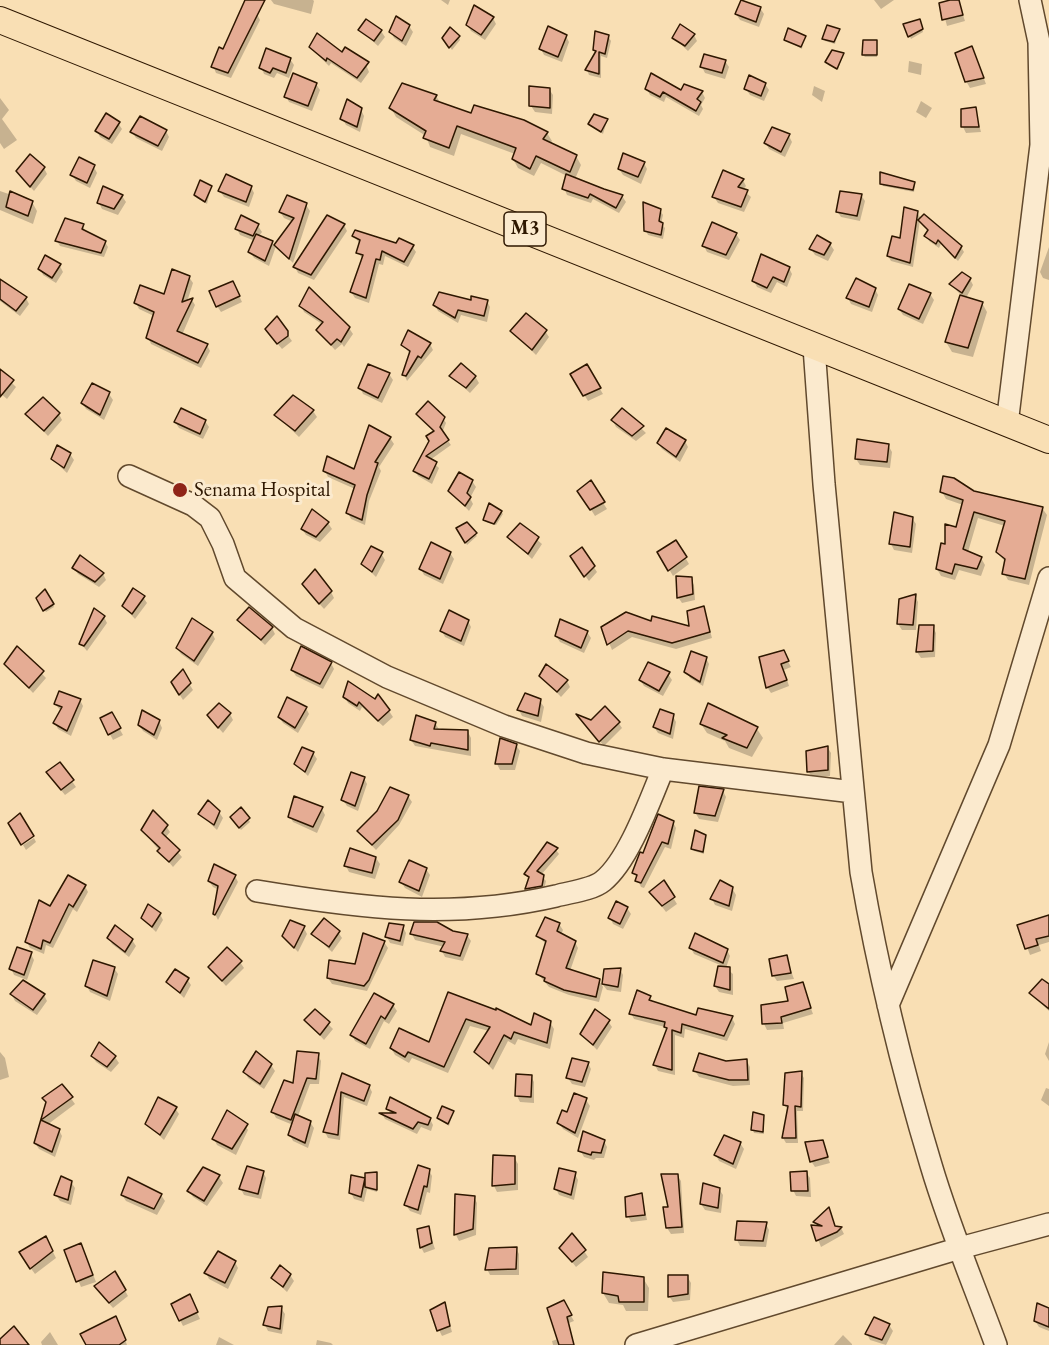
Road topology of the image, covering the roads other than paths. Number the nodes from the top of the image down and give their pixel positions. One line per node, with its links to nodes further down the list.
1 (1030, 0): 3 (street)
2 (0, 20): 4 (main road, M3)
3 (1045, 146): 5 (street)
4 (814, 347): 5 (main road, M3); 10 (street)
5 (1007, 424): 6 (main road, M3)
6 (1049, 440)
7 (129, 476): 9 (street)
8 (1049, 578): 12 (street)
9 (663, 769): 10 (street); 11 (street)
10 (853, 792): 12 (street)
11 (257, 891)
12 (888, 1005): 14 (street)
13 (1049, 1224): 14 (street)
14 (960, 1248): 15 (street); 17 (street)
15 (663, 1341): 16 (street)
16 (636, 1345)
17 (996, 1345)

